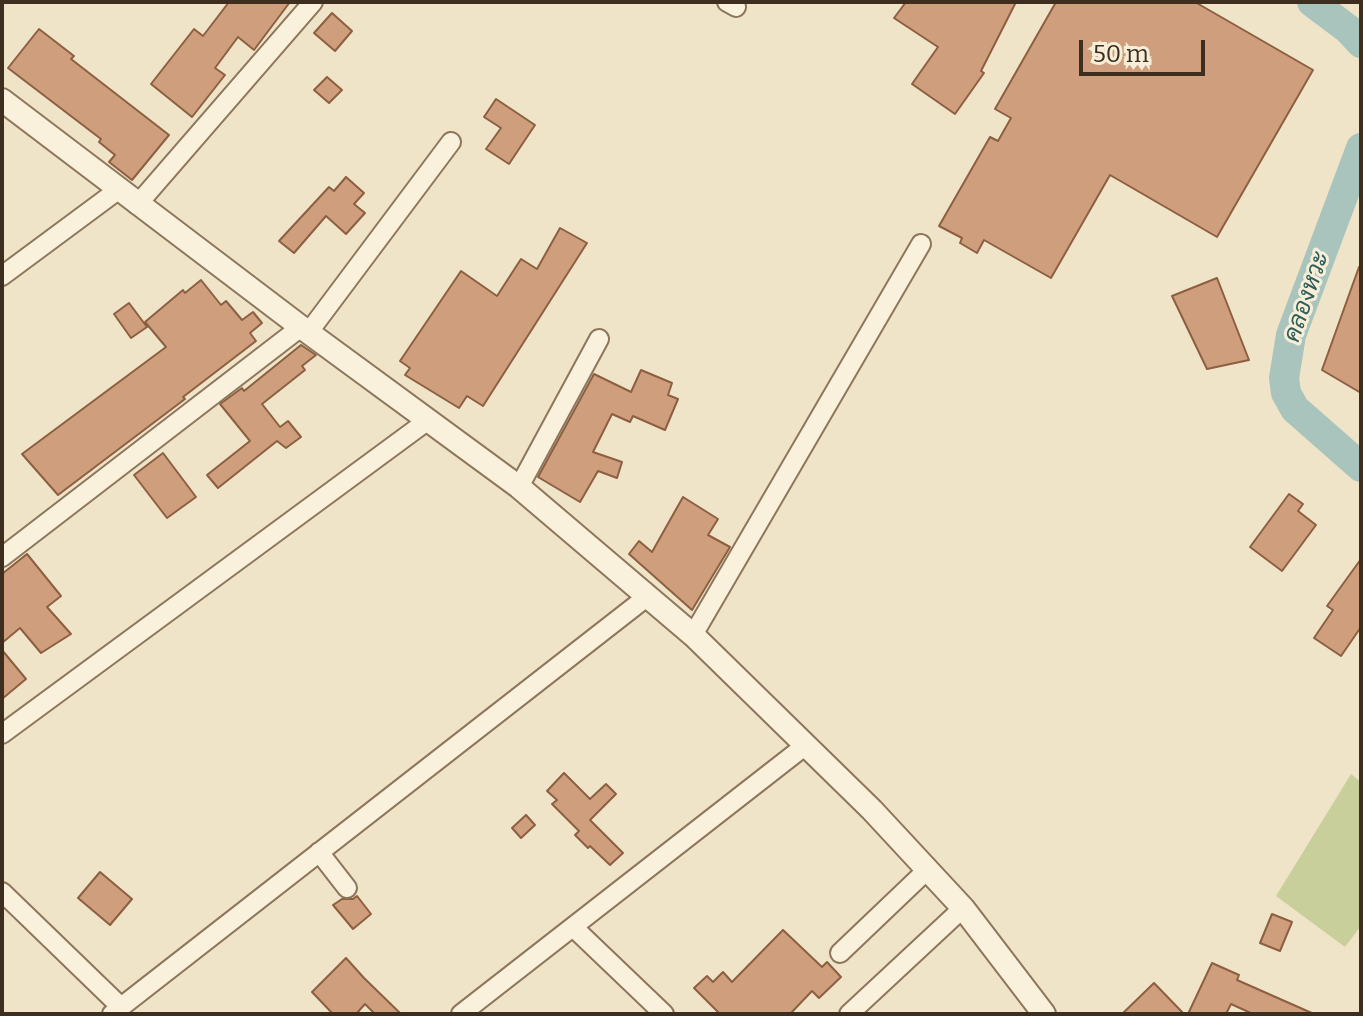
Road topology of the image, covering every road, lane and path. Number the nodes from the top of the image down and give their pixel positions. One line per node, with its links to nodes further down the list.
1 (313, 2): 5 (street)
2 (2, 100): 4 (street)
3 (451, 142): 8 (street)
4 (118, 190): 5 (street); 7 (street)
5 (137, 205): 8 (street)
6 (921, 244): 14 (street)
7 (2, 276)
8 (304, 330): 10 (street); 12 (street)
9 (599, 339): 11 (street)
10 (427, 421): 11 (street); 15 (street)
11 (519, 487): 13 (street)
12 (2, 557)
13 (648, 596): 14 (street); 17 (street)
14 (693, 635): 16 (street)
15 (2, 734)
16 (806, 745): 18 (street); 22 (street)
17 (319, 852): 19 (street); 24 (street)
18 (927, 870): 21 (street); 23 (street)
19 (347, 888)
20 (2, 892): 24 (street)
21 (963, 908): 27 (street); 28 (street)
22 (573, 927): 25 (street); 26 (street)
23 (840, 953)
24 (117, 1010)
25 (461, 1014)
26 (664, 1014)
27 (849, 1014)
28 (1044, 1014)

